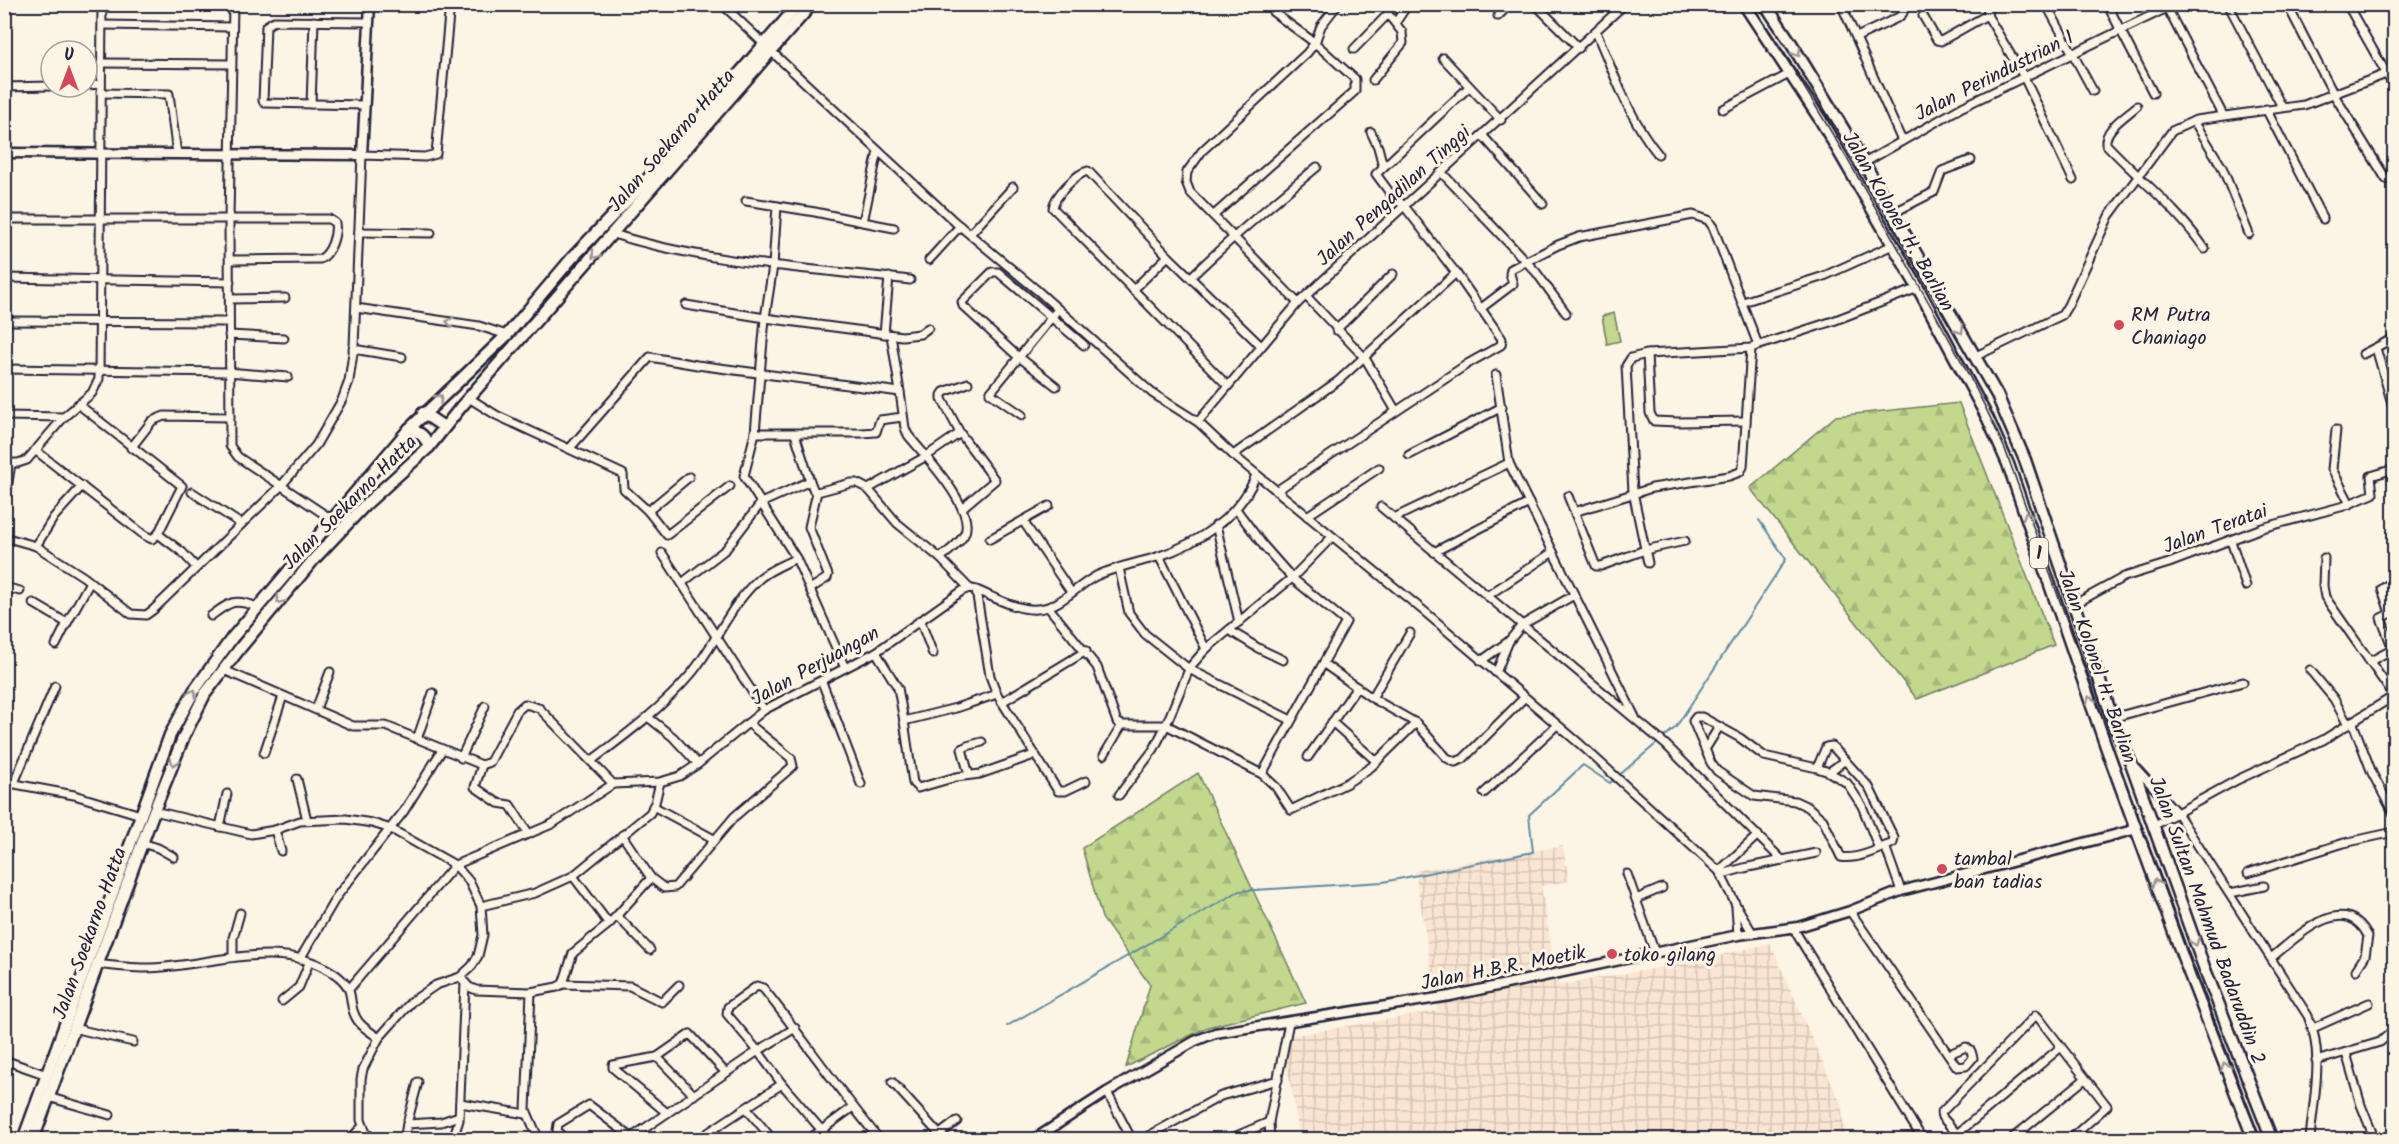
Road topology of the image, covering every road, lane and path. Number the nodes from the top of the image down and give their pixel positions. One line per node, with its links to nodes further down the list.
1 (102, 4): 33 (street)
2 (233, 4): 34 (street)
3 (370, 4): 31 (street)
4 (450, 4): 77 (street)
5 (722, 4): 39 (street)
6 (799, 4): 39 (highway, Jalan Soekarno Hatta)
7 (812, 4): 39 (highway, Jalan Soekarno Hatta)
8 (1275, 4): 38 (street)
9 (1338, 4): 38 (street)
10 (1388, 4): 26 (street)
11 (1408, 4): 32 (street)
12 (1510, 4): 28 (street)
13 (1535, 4): 40 (street)
14 (1625, 4): 36 (street, Jalan Pengadilan Tinggi)
15 (1744, 4): 47 (highway, Jalan Kolonel H. Barlian / 1)
16 (1765, 4): 79 (highway, Jalan Sultan Mahmud Badaruddin 2 / 1, one-way to 79)
17 (1841, 4): 37 (street)
18 (1903, 4): 37 (street)
19 (1995, 4): 27 (street)
20 (2046, 4): 42 (street)
21 (2107, 4): 35 (street)
22 (2228, 4): 62 (street)
23 (2287, 4): 58 (street)
24 (2347, 4): 46 (street)
25 (2169, 6): 35 (street, Jalan Perindustrian 1); 65 (street)
26 (1388, 14): 32 (street); 41 (street)
27 (1987, 15): 29 (street); 48 (street)
28 (1498, 16)
29 (1923, 16)
30 (314, 21): 31 (street); 59 (street); 59 (street)
31 (369, 22): 60 (street)
32 (1396, 22): 49 (street)
33 (103, 26): 34 (street); 44 (street)
34 (232, 27): 45 (street)
35 (2120, 30): 42 (street, Jalan Perindustrian 1); 57 (street)
36 (1596, 32): 40 (street, Jalan Pengadilan Tinggi); 76 (street)
37 (1857, 37): 70 (street)
38 (1315, 43): 92 (street); 92 (street)
39 (769, 48): 71 (street); 102 (highway, Jalan Soekarno Hatta); 142 (highway, Jalan Soekarno Hatta)
40 (1579, 48): 66 (street, Jalan Pengadilan Tinggi)
41 (1354, 49)
42 (2072, 54): 48 (street, Jalan Perindustrian 1); 55 (street)
43 (1443, 58): 53 (street)
44 (101, 63): 45 (street); 50 (street)
45 (231, 64): 75 (street)
46 (2391, 72): 54 (street); 58 (street)
47 (1791, 73): 63 (street); 106 (highway, Jalan Kolonel H. Barlian / 1)
48 (2024, 78): 70 (street, Jalan Perindustrian 1); 85 (street)
49 (1373, 80)
50 (101, 84): 56 (street)
51 (39, 86): 52 (street)
52 (4, 87)
53 (1469, 87): 66 (street); 80 (street)
54 (2394, 87)
55 (2093, 91)
56 (101, 93): 73 (street); 74 (street)
57 (2153, 93)
58 (2333, 93): 62 (street); 84 (street)
59 (311, 104): 60 (street)
60 (365, 105): 77 (street)
61 (2137, 106): 83 (street)
62 (2282, 107): 64 (street)
63 (1724, 109)
64 (2266, 109): 65 (street); 94 (street)
65 (2223, 115): 67 (street)
66 (1501, 120): 69 (street, Jalan Pengadilan Tinggi)
67 (2194, 121): 83 (street); 104 (street)
68 (1371, 132): 80 (street)
69 (1483, 136): 82 (street, Jalan Pengadilan Tinggi); 88 (street)
70 (1902, 141): 79 (street, Jalan Perindustrian 1)
71 (878, 151): 97 (street); 98 (street)
72 (4, 153): 73 (street)
73 (100, 153): 74 (street); 95 (street)
74 (177, 154): 75 (street)
75 (230, 154): 77 (street); 96 (street)
76 (1658, 154)
77 (362, 155): 100 (street)
78 (1971, 160): 91 (street)
79 (1864, 163): 91 (highway, Jalan Sultan Mahmud Badaruddin 2 / 1)
80 (1383, 166): 90 (street)
81 (1317, 167): 105 (street)
82 (1442, 173): 90 (street, Jalan Pengadilan Tinggi); 111 (street)
83 (2138, 177): 107 (street); 152 (street)
84 (2386, 179)
85 (2073, 180)
86 (1013, 187): 103 (street)
87 (746, 201): 89 (street)
88 (1543, 204)
89 (777, 206): 97 (street); 112 (street)
90 (1405, 207): 113 (street); 123 (street, Jalan Pengadilan Tinggi)
91 (1893, 213): 152 (highway, Jalan Sultan Mahmud Badaruddin 2 / 1, one-way to 152)
92 (1214, 215): 105 (street)
93 (4, 219): 95 (street)
94 (2323, 219)
95 (99, 220): 96 (street); 118 (street)
96 (229, 220): 109 (street); 109 (street)
97 (863, 222): 99 (street)
98 (960, 226): 103 (street); 110 (street)
99 (894, 228)
100 (359, 232): 101 (street); 129 (street)
101 (430, 233)
102 (613, 234): 112 (street); 168 (highway, Jalan Soekarno Hatta, one-way to 168)
103 (970, 234): 130 (street)
104 (2249, 234)
105 (1233, 236): 116 (street); 127 (street)
106 (1893, 245): 121 (highway, Jalan Kolonel H. Barlian / 1); 126 (street)
107 (2205, 249)
108 (1168, 256): 116 (street); 122 (street); 122 (street)
109 (230, 260): 120 (street)
110 (929, 260)
111 (1524, 261): 126 (street); 131 (street); 132 (street)
112 (773, 266): 115 (street); 134 (street)
113 (1455, 273): 131 (street); 155 (street)
114 (1394, 274): 139 (street)
115 (889, 277): 119 (street); 140 (street)
116 (1191, 277): 146 (street)
117 (4, 278): 118 (street)
118 (101, 279): 120 (street); 136 (street)
119 (910, 280)
120 (230, 282): 125 (street)
121 (1918, 288): 147 (street); 167 (highway, Jalan Kolonel H. Barlian / 1)
122 (1133, 290): 164 (street)
123 (1306, 296): 127 (street, Jalan Pengadilan Tinggi); 139 (street)
124 (285, 298): 125 (street)
125 (230, 299): 137 (street)
126 (1743, 302): 147 (street)
127 (1298, 303): 146 (street, Jalan Pengadilan Tinggi)
128 (686, 305): 134 (street)
129 (356, 308): 142 (street, one-way to 129); 148 (street)
130 (1059, 309): 133 (street); 180 (street)
131 (1480, 309): 171 (street)
132 (1566, 313)
133 (1053, 317): 145 (street); 154 (street); 154 (street)
134 (765, 318): 140 (street); 159 (street)
135 (4, 321): 136 (street)
136 (100, 321): 137 (street); 157 (street)
137 (229, 322): 141 (street)
138 (928, 328): 140 (street)
139 (1336, 330): 155 (street)
140 (888, 334): 166 (street)
141 (229, 335): 143 (street); 158 (street)
142 (507, 335): 173 (highway, Jalan Soekarno Hatta, one-way to 142)
143 (284, 338)
144 (2394, 338): 149 (street)
145 (1084, 345)
146 (1261, 346): 164 (street, Jalan Pengadilan Tinggi)
147 (1755, 347): 150 (street); 179 (street)
148 (353, 348): 153 (street); 202 (street)
149 (2376, 348): 151 (street); 172 (street)
150 (1647, 354): 179 (street); 208 (street)
151 (2363, 354)
152 (1976, 356): 165 (highway, Jalan Sultan Mahmud Badaruddin 2 / 1)
153 (402, 357)
154 (1020, 358): 163 (street); 174 (street)
155 (1365, 358): 171 (street); 192 (street)
156 (4, 369): 157 (street)
157 (100, 372): 158 (street); 169 (street)
158 (228, 372): 161 (street); 177 (street)
159 (761, 372): 166 (street); 184 (street); 189 (street)
160 (1496, 375): 170 (street)
161 (288, 377)
162 (968, 383): 185 (street)
163 (1056, 386)
164 (1228, 386): 180 (street, Jalan Pengadilan Tinggi)
165 (1993, 387): 167 (highway); 257 (highway, Jalan Sultan Mahmud Badaruddin 2 / 1)
166 (900, 392): 178 (street)
167 (1976, 395): 350 (highway, Jalan Kolonel H. Barlian / 1, one-way to 167)
168 (469, 398): 181 (highway, Jalan Soekarno Hatta); 189 (street)
169 (78, 404): 176 (street); 188 (street)
170 (1502, 407): 191 (street); 195 (street)
171 (1396, 411): 205 (street)
172 (2394, 411)
173 (423, 413): 181 (highway); 182 (highway, Jalan Soekarno Hatta)
174 (1022, 415)
175 (4, 416): 176 (street)
176 (64, 417): 190 (street)
177 (230, 417): 188 (street); 202 (street)
178 (903, 417): 186 (street); 193 (street)
179 (1746, 421): 208 (street)
180 (1197, 422): 192 (street)
181 (444, 427): 187 (highway, Jalan Soekarno Hatta)
182 (409, 429): 187 (highway); 222 (highway, Jalan Soekarno Hatta)
183 (2336, 430): 212 (street)
184 (755, 433): 186 (street); 210 (street)
185 (960, 433): 193 (street); 215 (street)
186 (795, 434): 200 (street)
187 (429, 447): 281 (highway, Jalan Soekarno Hatta, one-way to 281)
188 (131, 448): 226 (street)
189 (570, 448): 218 (street)
190 (35, 450): 194 (street); 201 (street)
191 (1408, 454)
192 (1233, 455): 198 (street)
193 (925, 457): 204 (street); 215 (street)
194 (8, 463): 216 (street)
195 (1509, 463): 211 (street); 221 (street)
196 (1379, 468): 220 (street)
197 (2394, 469): 212 (street, Jalan Teratai)
198 (1256, 475): 205 (street); 217 (street)
199 (689, 477): 218 (street)
200 (810, 481): 207 (street); 210 (street)
201 (82, 486): 226 (street); 232 (street)
202 (281, 486): 222 (street); 224 (street)
203 (730, 486): 218 (street)
204 (868, 489): 207 (street); 239 (street)
205 (1276, 491): 220 (street)
206 (192, 492): 224 (street)
207 (818, 492): 250 (street)
208 (1633, 492): 219 (street); 233 (street)
209 (1568, 495): 219 (street)
210 (761, 503): 238 (street); 247 (street)
211 (1529, 503): 234 (street); 235 (street)
212 (2350, 504): 231 (street, Jalan Teratai)
213 (1049, 506): 223 (street)
214 (1381, 507): 221 (street)
215 (962, 508): 239 (street)
216 (4, 509)
217 (1236, 509): 225 (street); 244 (street)
218 (648, 511)
219 (1574, 512): 233 (street)
220 (1307, 516): 228 (street)
221 (1394, 518): 234 (street)
222 (333, 520): 258 (highway, Jalan Soekarno Hatta)
223 (1023, 521): 229 (street); 253 (street)
224 (241, 525): 242 (street)
225 (1216, 525): 237 (street); 263 (street)
226 (158, 534): 242 (street)
227 (4, 537): 232 (street)
228 (1332, 537): 244 (street); 276 (street)
229 (990, 539)
230 (1685, 541): 233 (street)
231 (2231, 541): 248 (street); 257 (street, Jalan Teratai)
232 (36, 546): 246 (street)
233 (1645, 550): 241 (street)
234 (1434, 552): 255 (street)
235 (1553, 552): 254 (street); 255 (street)
236 (662, 554): 247 (street)
237 (1159, 556): 243 (street); 271 (street)
238 (796, 558): 250 (street); 268 (street)
239 (940, 558): 251 (street)
240 (2324, 558): 277 (street)
241 (1648, 562)
242 (196, 567): 246 (street)
243 (1119, 568): 253 (street); 280 (street)
244 (1292, 578): 263 (street); 278 (street)
245 (2394, 580): 260 (street)
246 (90, 582): 264 (street)
247 (682, 583): 268 (street)
248 (2247, 586)
249 (4, 587): 252 (street)
250 (810, 588): 279 (street)
251 (973, 589): 259 (street); 262 (street, Jalan Perjuangan); 290 (street)
252 (20, 591)
253 (1071, 592): 259 (street)
254 (1574, 595): 265 (street); 302 (street)
255 (1487, 596): 265 (street)
256 (33, 603): 264 (street)
257 (2073, 605): 300 (highway, Jalan Sultan Mahmud Badaruddin 2 / 1)
258 (257, 608): 261 (street); 345 (highway, Jalan Soekarno Hatta, one-way to 258)
259 (1049, 608): 272 (street)
260 (2392, 613): 277 (street)
261 (211, 616)
262 (920, 620): 273 (street, Jalan Perjuangan); 274 (street)
263 (1239, 622): 266 (street)
264 (67, 623): 270 (street)
265 (1522, 625): 269 (street); 302 (street)
266 (1229, 630): 271 (street); 275 (street)
267 (1410, 633): 293 (street)
268 (717, 636): 298 (street); 299 (street)
269 (1509, 640): 276 (street); 284 (street)
270 (56, 645)
271 (1206, 649): 280 (street)
272 (1086, 651): 295 (street); 308 (street)
273 (876, 652): 279 (street, Jalan Perjuangan); 303 (street)
274 (933, 654)
275 (1283, 660)
276 (1481, 662): 284 (street)
277 (2369, 662): 292 (street)
278 (1324, 664): 288 (street); 301 (street)
279 (845, 668): 285 (street, Jalan Perjuangan)
280 (1189, 669): 301 (street); 309 (street)
281 (224, 670): 291 (street); 342 (highway, Jalan Soekarno Hatta, one-way to 342)
282 (2310, 670): 307 (street)
283 (330, 672): 297 (street)
284 (1496, 673): 294 (street)
285 (822, 681): 298 (street, Jalan Perjuangan); 337 (street)
286 (2243, 682): 300 (street)
287 (55, 686): 335 (street)
288 (1357, 687): 293 (street); 304 (street)
289 (434, 693): 312 (street)
290 (997, 694): 295 (street); 303 (street)
291 (283, 696): 297 (street); 316 (street)
292 (2394, 696): 307 (street)
293 (1372, 698): 306 (street)
294 (1524, 698): 306 (street); 310 (street)
295 (1002, 702): 317 (street)
296 (485, 706): 320 (street)
297 (316, 709): 312 (street)
298 (764, 710): 305 (street, Jalan Perjuangan)
299 (649, 718): 321 (street); 325 (street)
300 (2112, 718): 324 (highway, Jalan Sultan Mahmud Badaruddin 2 / 1)
301 (1291, 720): 330 (street)
302 (1636, 720): 355 (street)
303 (904, 721): 329 (street)
304 (1332, 722): 319 (street); 323 (street)
305 (748, 723): 325 (street, Jalan Perjuangan); 356 (street)
306 (1416, 723): 323 (street)
307 (2350, 723): 343 (street); 344 (street)
308 (1122, 724): 309 (street); 318 (street)
309 (1166, 725): 330 (street); 340 (street)
310 (1557, 725): 338 (street); 366 (street)
311 (1719, 727): 314 (street); 314 (street); 327 (street)
312 (417, 739): 315 (street)
313 (982, 742): 329 (street)
314 (1706, 748): 358 (street)
315 (442, 750): 320 (street); 349 (street)
316 (264, 753)
317 (1034, 755): 329 (street); 332 (street)
318 (1104, 755)
319 (1308, 757)
320 (461, 758): 326 (street)
321 (591, 761): 326 (street); 336 (street)
322 (1844, 761): 327 (street); 328 (street); 358 (street)
323 (1377, 762): 330 (street)
324 (2131, 763): 343 (street); 347 (highway, Jalan Sultan Mahmud Badaruddin 2 / 1)
325 (698, 764): 334 (street, Jalan Perjuangan)
326 (482, 765): 353 (street)
327 (1817, 768): 328 (street)
328 (1829, 772): 358 (street)
329 (969, 774)
330 (1262, 774)
331 (297, 779): 346 (street)
332 (1086, 781)
333 (4, 782): 335 (street)
334 (660, 782): 336 (street, Jalan Perjuangan); 341 (street)
335 (14, 783): 345 (street)
336 (613, 784): 353 (street)
337 (861, 784)
338 (1484, 793)
339 (227, 794): 348 (street)
340 (1119, 795)
341 (654, 806): 354 (street); 356 (street)
342 (154, 811): 348 (street); 357 (highway, Jalan Soekarno Hatta)
343 (2177, 813): 347 (street); 374 (street)
344 (2394, 814)
345 (141, 815): 415 (highway, Jalan Soekarno Hatta)
346 (307, 820): 349 (street); 351 (street)
347 (2153, 826): 421 (highway, Jalan Sultan Mahmud Badaruddin 2 / 1, one-way to 421)
348 (220, 827): 351 (street)
349 (391, 829): 364 (street); 389 (street)
350 (2137, 829): 373 (street, Jalan H.B.R. Moetik); 423 (highway, Jalan Kolonel H. Barlian / 1, one-way to 350)
351 (275, 830): 359 (street)
352 (2394, 832): 367 (street)
353 (529, 834): 364 (street)
354 (622, 835): 369 (street); 370 (street)
355 (1758, 835): 362 (street); 363 (street)
356 (714, 838): 370 (street)
357 (142, 843): 361 (street); 391 (highway, Jalan Soekarno Hatta)
358 (1882, 848): 373 (street)
359 (281, 851)
360 (1816, 853): 363 (street)
361 (174, 857)
362 (1734, 857): 365 (street); 366 (street)
363 (1782, 860): 365 (street)
364 (455, 865): 377 (street); 396 (street)
365 (1744, 867): 366 (street)
366 (1720, 872): 376 (street)
367 (2248, 873)
368 (1628, 874): 375 (street)
369 (573, 876): 377 (street); 381 (street)
370 (651, 878): 380 (street)
371 (2264, 886): 374 (street)
372 (1662, 888): 375 (street)
373 (1901, 891): 378 (street, Jalan H.B.R. Moetik)
374 (2230, 893): 388 (street)
375 (1636, 899): 386 (street)
376 (1736, 905): 383 (street); 384 (street)
377 (481, 906): 393 (street)
378 (1850, 911): 382 (street, Jalan H.B.R. Moetik); 410 (street)
379 (240, 913): 387 (street)
380 (617, 916): 381 (street); 385 (street)
381 (609, 924): 394 (street)
382 (1793, 928): 383 (street, Jalan H.B.R. Moetik); 460 (street)
383 (1752, 932): 384 (street, Jalan H.B.R. Moetik)
384 (1738, 935): 386 (street, Jalan H.B.R. Moetik)
385 (650, 950)
386 (1655, 953): 400 (street, Jalan H.B.R. Moetik)
387 (233, 957): 389 (street); 391 (street)
388 (2271, 958): 392 (street); 403 (street)
389 (300, 959): 390 (street)
390 (309, 963): 396 (street); 398 (street)
391 (96, 964): 401 (highway, Jalan Soekarno Hatta)
392 (2356, 970)
393 (463, 980): 397 (street); 405 (street); 426 (street)
394 (563, 984): 395 (street); 397 (street)
395 (680, 985)
396 (350, 988): 405 (street)
397 (531, 992): 430 (street)
398 (282, 1001)
399 (2369, 1003): 403 (street)
400 (1289, 1022): 417 (street); 422 (street, Jalan H.B.R. Moetik)
401 (73, 1028): 406 (street); 425 (highway, Jalan Soekarno Hatta)
402 (795, 1028): 408 (street); 408 (street); 427 (street)
403 (2313, 1028): 413 (street)
404 (2394, 1030): 409 (street)
405 (379, 1038): 436 (street)
406 (133, 1042)
407 (2061, 1047): 416 (street); 440 (street); 440 (street)
408 (758, 1051): 414 (street); 420 (street)
409 (2346, 1053): 413 (street); 467 (street)
410 (1949, 1054)
411 (657, 1057): 414 (street); 424 (street); 429 (street)
412 (4, 1060): 415 (street)
413 (2316, 1061): 466 (street)
414 (726, 1073): 424 (street)
415 (47, 1075): 442 (highway, Jalan Soekarno Hatta)
416 (2085, 1078): 462 (street); 463 (street)
417 (1278, 1080): 434 (street); 457 (street)
418 (418, 1082): 435 (street)
419 (892, 1082): 438 (street)
420 (782, 1084): 428 (street); 437 (street)
421 (2251, 1089): 423 (highway); 465 (highway, Jalan Sultan Mahmud Badaruddin 2 / 1)
422 (1107, 1092): 455 (street, Jalan H.B.R. Moetik); 456 (street)
423 (2236, 1094): 464 (highway, Jalan Kolonel H. Barlian / 1)
424 (694, 1095): 429 (street)
425 (48, 1097): 431 (street); 443 (highway, Jalan Soekarno Hatta)
426 (460, 1103): 430 (street); 432 (street)
427 (852, 1107): 437 (street); 453 (street)
428 (747, 1109): 449 (street); 450 (street)
429 (667, 1113): 441 (street)
430 (526, 1114): 447 (street)
431 (110, 1115)
432 (459, 1116): 435 (street); 439 (street)
433 (957, 1120): 438 (street)
434 (1269, 1122): 458 (street); 459 (street)
435 (407, 1124): 446 (street)
436 (362, 1127): 444 (street); 445 (street)
437 (822, 1129): 451 (street); 452 (street)
438 (939, 1134): 454 (street)
439 (454, 1136)
440 (1959, 1137): 461 (street)
441 (634, 1138): 448 (street)
442 (23, 1140)
443 (33, 1140)
444 (350, 1140)
445 (376, 1140)
446 (404, 1140)
447 (539, 1140)
448 (565, 1140)
449 (697, 1140)
450 (773, 1140)
451 (808, 1140)
452 (830, 1140)
453 (880, 1140)
454 (932, 1140)
455 (1033, 1140)
456 (1132, 1140)
457 (1141, 1140)
458 (1227, 1140)
459 (1270, 1140)
460 (1923, 1140)
461 (1950, 1140)
462 (2010, 1140)
463 (2069, 1140)
464 (2254, 1140)
465 (2272, 1140)
466 (2310, 1140)
467 (2374, 1140)

